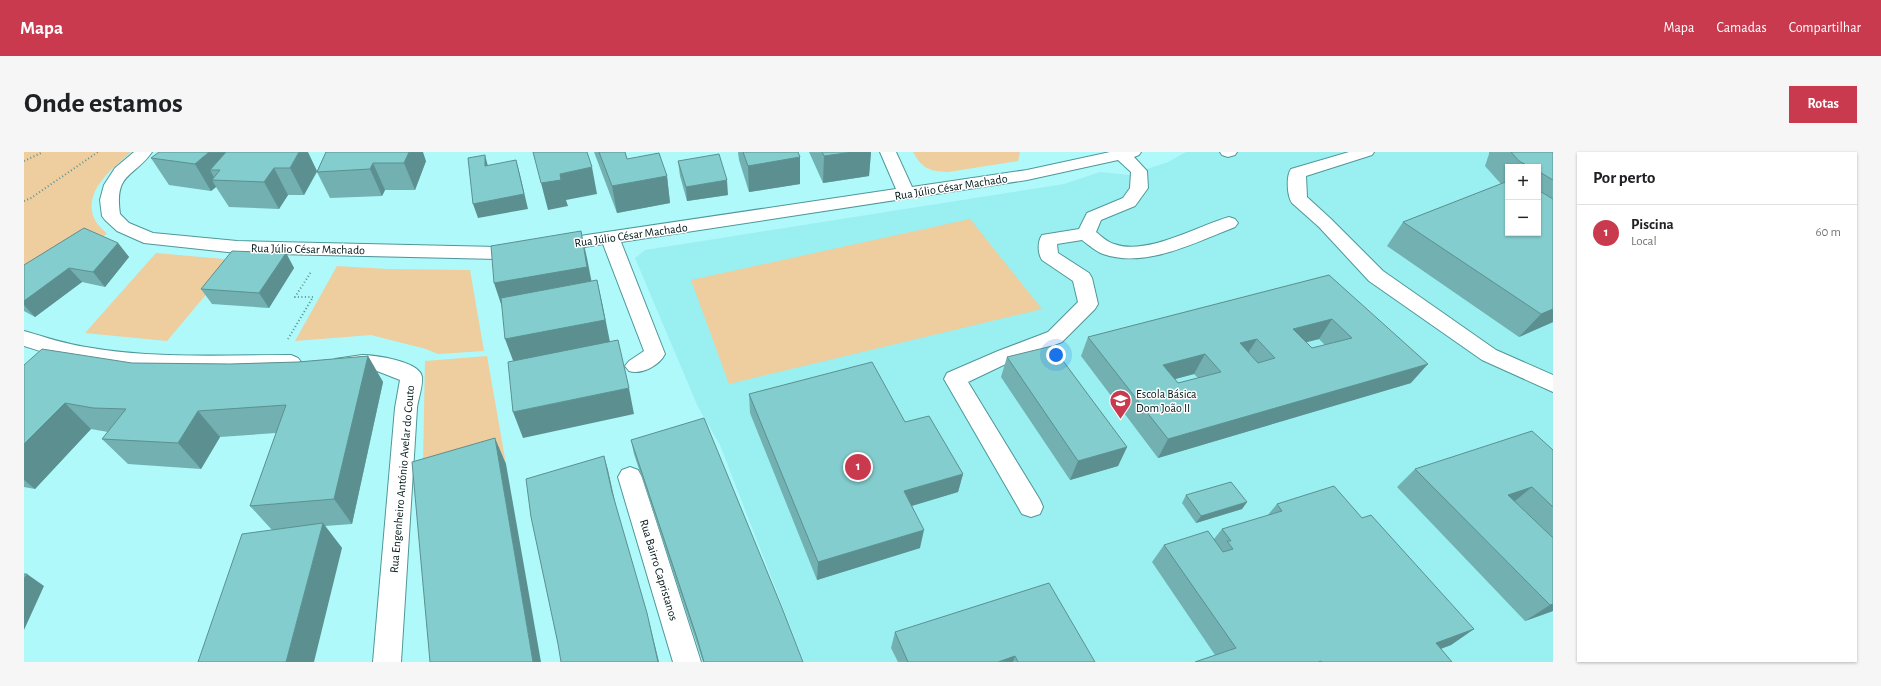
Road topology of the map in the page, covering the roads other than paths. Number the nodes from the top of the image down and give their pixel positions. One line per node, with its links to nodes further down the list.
1 (144, 152): 8 (street, Rua Júlio César Machado)
2 (888, 152): 5 (street)
3 (1366, 152): 15 (street)
4 (1128, 154): 5 (street, Rua Júlio César Machado); 7 (street)
5 (907, 194): 8 (street, Rua Júlio César Machado)
6 (1229, 222): 7 (street)
7 (1086, 234): 17 (street)
8 (611, 239): 9 (street)
9 (633, 298): 10 (street); 13 (street)
10 (615, 306)
11 (24, 338): 12 (street, Rua Engenheiro António Avelar do Couto)
12 (70, 351): 14 (street); 18 (street, Rua Engenheiro António Avelar do Couto)
13 (636, 366)
14 (47, 369)
15 (1553, 384)
16 (630, 478): 19 (street, Rua Bairro Capristanos)
17 (1032, 507)
18 (388, 662)
19 (687, 662)

